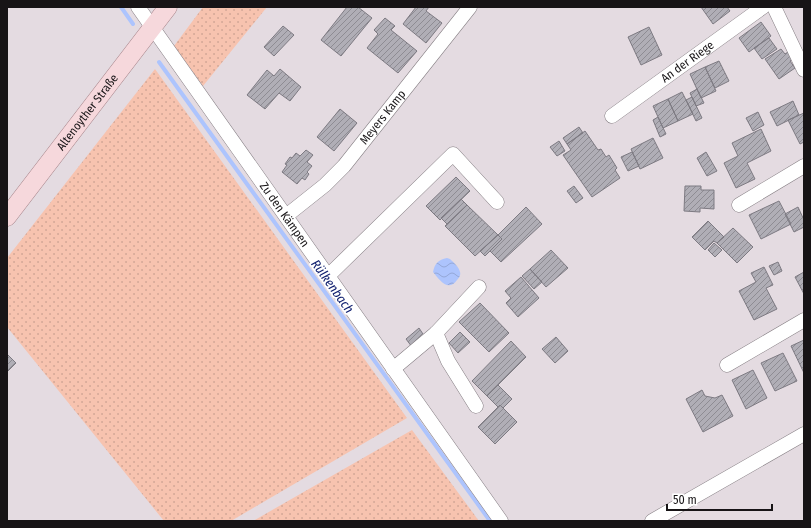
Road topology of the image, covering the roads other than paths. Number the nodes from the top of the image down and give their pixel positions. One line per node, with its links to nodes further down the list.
1 (138, 7): 6 (street, Zu den Kämpen)
2 (168, 7): 6 (main road, Altenoyther Straße)
3 (470, 7): 12 (street, Meyers Kamp)
4 (763, 7): 8 (street, An der Riege)
5 (774, 7): 7 (street)
6 (152, 28): 12 (street, Zu den Kämpen); 13 (main road, Altenoyther Straße)
7 (804, 70)
8 (612, 116)
9 (804, 166): 11 (street)
10 (496, 202): 14 (street)
11 (739, 205)
12 (286, 216): 14 (street, Zu den Kämpen)
13 (7, 217)
14 (328, 276): 19 (street, Zu den Kämpen)
15 (479, 287): 17 (street)
16 (804, 320): 18 (street)
17 (436, 333): 19 (street); 20 (street)
18 (727, 365)
19 (393, 369): 22 (street, Zu den Kämpen)
20 (476, 406)
21 (804, 434): 23 (street)
22 (501, 521)
23 (652, 521)

